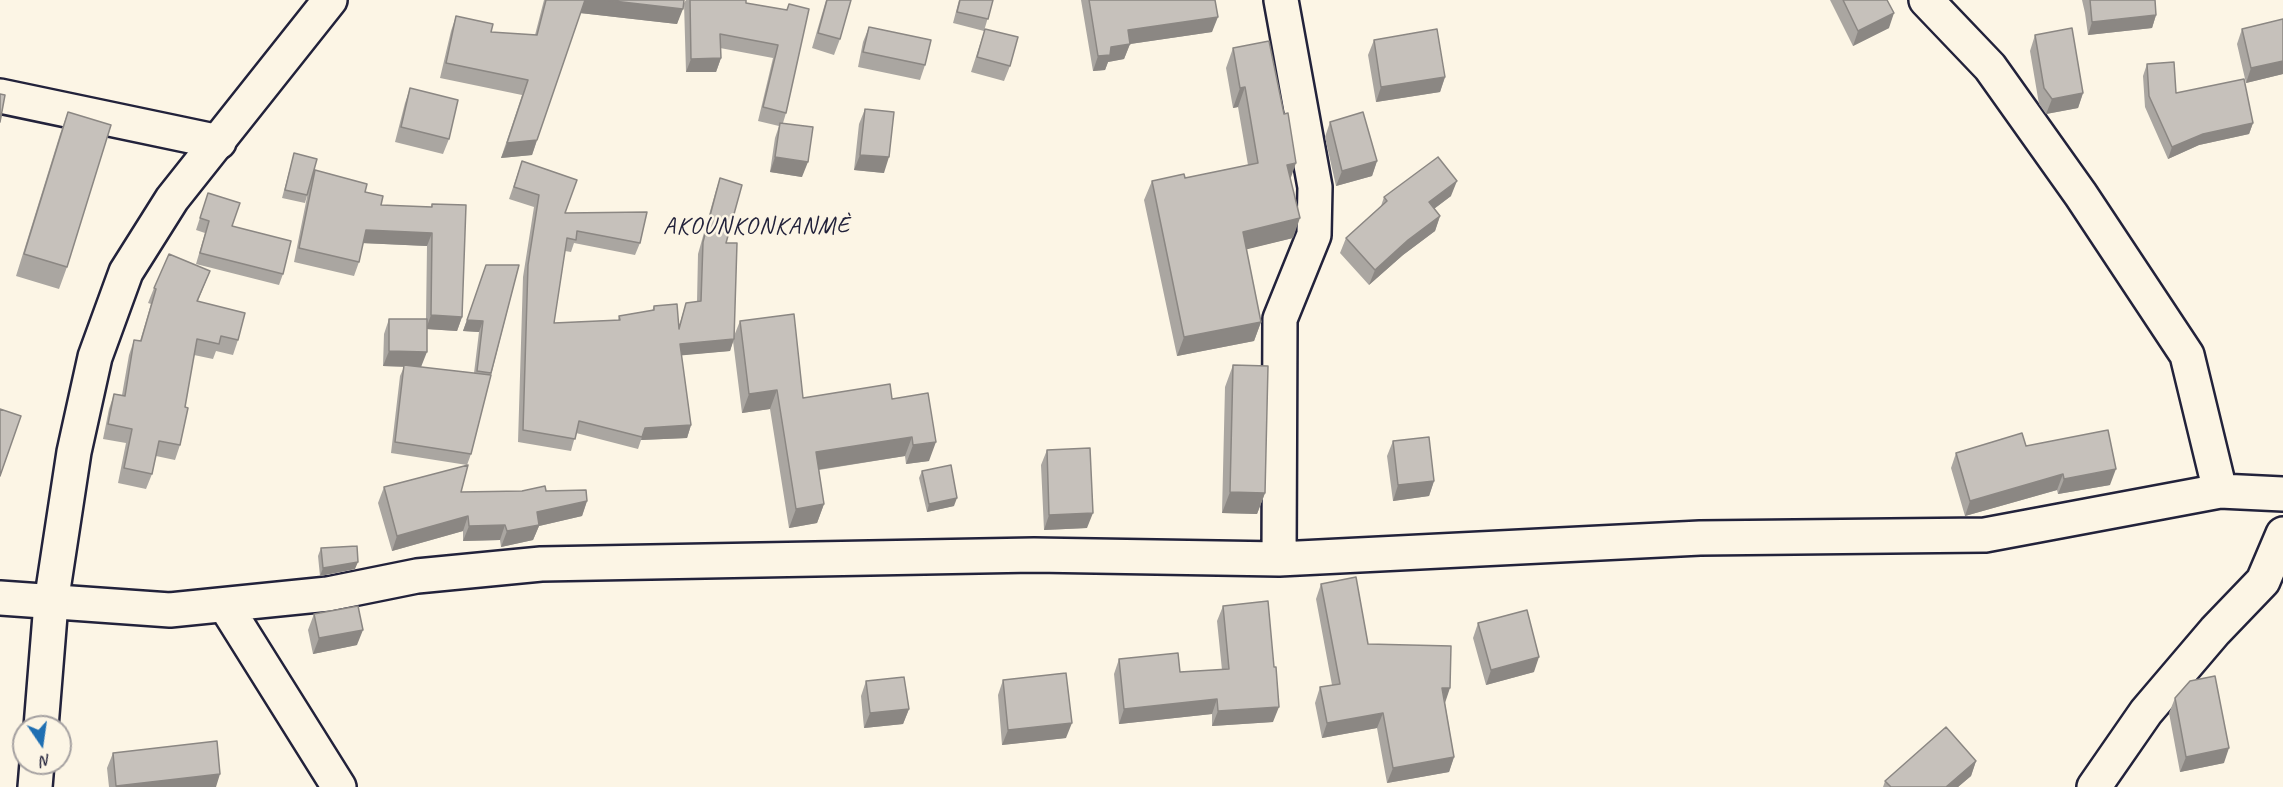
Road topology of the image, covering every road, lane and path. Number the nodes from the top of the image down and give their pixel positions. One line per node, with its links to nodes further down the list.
1 (330, 0): 5 (street)
2 (1281, 0): 9 (street)
3 (1926, 0): 6 (street)
4 (0, 96): 5 (street)
5 (219, 142): 11 (street)
6 (2220, 491): 7 (street); 9 (street)
7 (2283, 494)
8 (2283, 534): 15 (street)
9 (1279, 559): 12 (street)
10 (0, 598): 11 (street)
11 (51, 603): 12 (street); 13 (street)
12 (225, 605): 14 (street)
13 (42, 715)
14 (339, 787)
15 (2094, 787)

